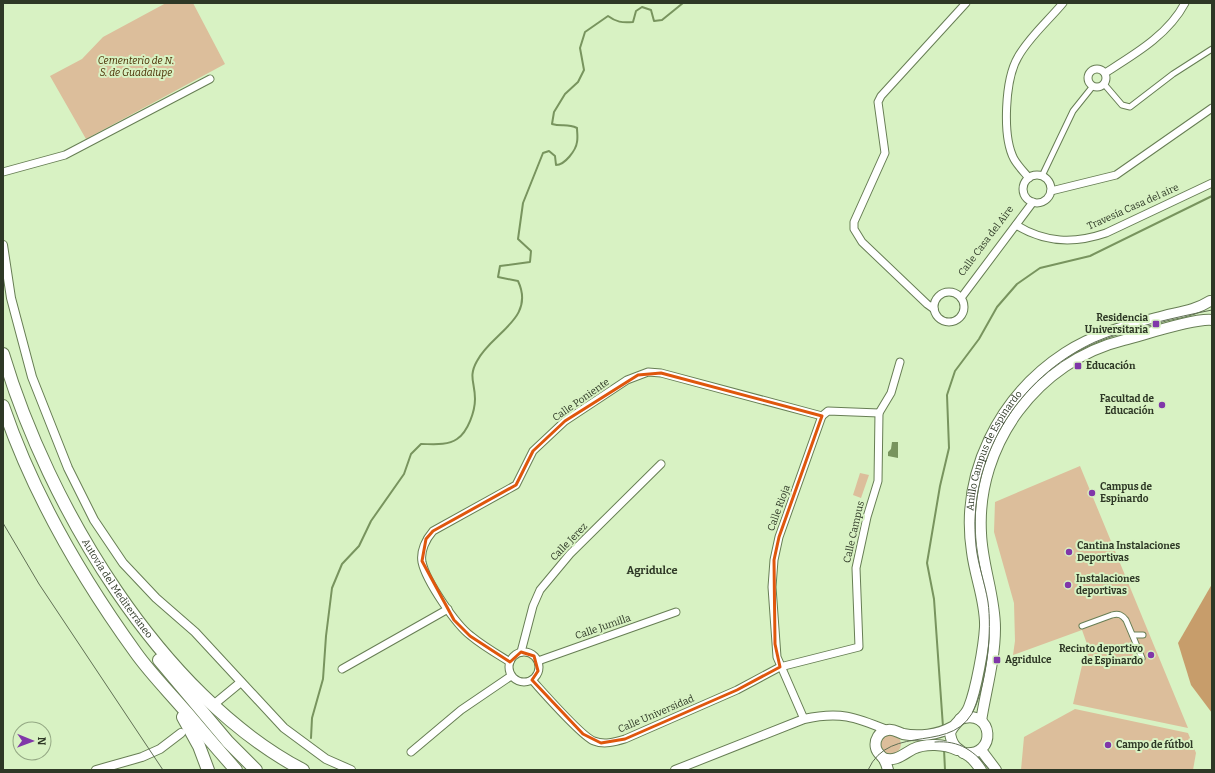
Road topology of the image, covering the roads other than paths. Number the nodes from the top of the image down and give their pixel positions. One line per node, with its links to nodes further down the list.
1 (966, 3): 20 (street)
2 (1063, 3): 12 (street)
3 (1185, 3): 5 (street)
4 (1212, 49): 7 (street)
5 (1105, 73): 7 (street); 8 (street)
6 (210, 79): 10 (street)
7 (1104, 84): 8 (street)
8 (1092, 86): 11 (street)
9 (1212, 108): 14 (street)
10 (3, 172)
11 (1042, 176): 12 (street); 14 (street)
12 (1029, 178): 15 (street)
13 (1212, 183): 16 (street, Travesía Casa del aire)
14 (1051, 190): 15 (street)
15 (1031, 201): 16 (street); 18 (street, Calle Casa del Aire)
16 (1016, 225): 18 (street)
17 (3, 245): 42 (street)
18 (960, 296): 20 (street); 20 (street)
19 (1211, 300): 21 (main road); 47 (main road, Anillo Campus de Espinardo)
20 (934, 308)
21 (1212, 319): 48 (main road, Anillo Campus de Espinardo)
22 (3, 354): 27 (highway, Autovía del Mediterráneo)
23 (900, 362): 25 (street)
24 (3, 406): 43 (highway, Autovía del Mediterráneo)
25 (879, 413): 26 (street); 38 (street, Calle Campus)
26 (822, 416): 29 (street, Calle Poniente); 38 (street, Calle Rioja)
27 (30, 432): 62 (highway); 63 (highway, Autovía del Mediterráneo)
28 (661, 464): 34 (street, Calle Jerez)
29 (448, 609): 37 (street, Calle Poniente); 39 (street)
30 (676, 612): 36 (street, Calle Jumilla)
31 (1082, 626): 32 (street)
32 (1133, 635): 33 (street); 35 (street)
33 (1143, 635)
34 (521, 652): 36 (street); 37 (street)
35 (1142, 658)
36 (538, 661): 41 (street)
37 (510, 662): 40 (street)
38 (780, 667): 41 (street, Calle Universidad); 46 (street, Calle Rioja)
39 (342, 669)
40 (511, 676): 41 (street); 55 (street)
41 (532, 680)
42 (241, 682): 44 (street); 64 (street)
43 (170, 694): 60 (highway); 61 (highway, Autovía del Mediterráneo)
44 (218, 701)
45 (854, 716): 46 (street); 50 (street); 53 (street)
46 (804, 719): 65 (street)
47 (960, 719): 48 (main road); 49 (main road, Anillo Campus de Espinardo)
48 (981, 721): 54 (main road, Anillo Campus de Espinardo)
49 (952, 727): 52 (main road); 56 (main road)
50 (887, 730): 52 (main road); 53 (main road)
51 (181, 733): 59 (street)
52 (901, 733): 58 (main road)
53 (876, 742): 57 (main road)
54 (981, 750): 56 (main road); 69 (main road)
55 (411, 752)
56 (960, 752): 58 (main road); 68 (main road)
57 (883, 758): 58 (main road); 66 (main road)
58 (899, 758): 67 (main road)
59 (96, 770)
60 (208, 770)
61 (236, 770)
62 (256, 770)
63 (303, 770)
64 (351, 770)
65 (675, 770)
66 (888, 770)
67 (894, 770)
68 (982, 770)
69 (996, 770)

